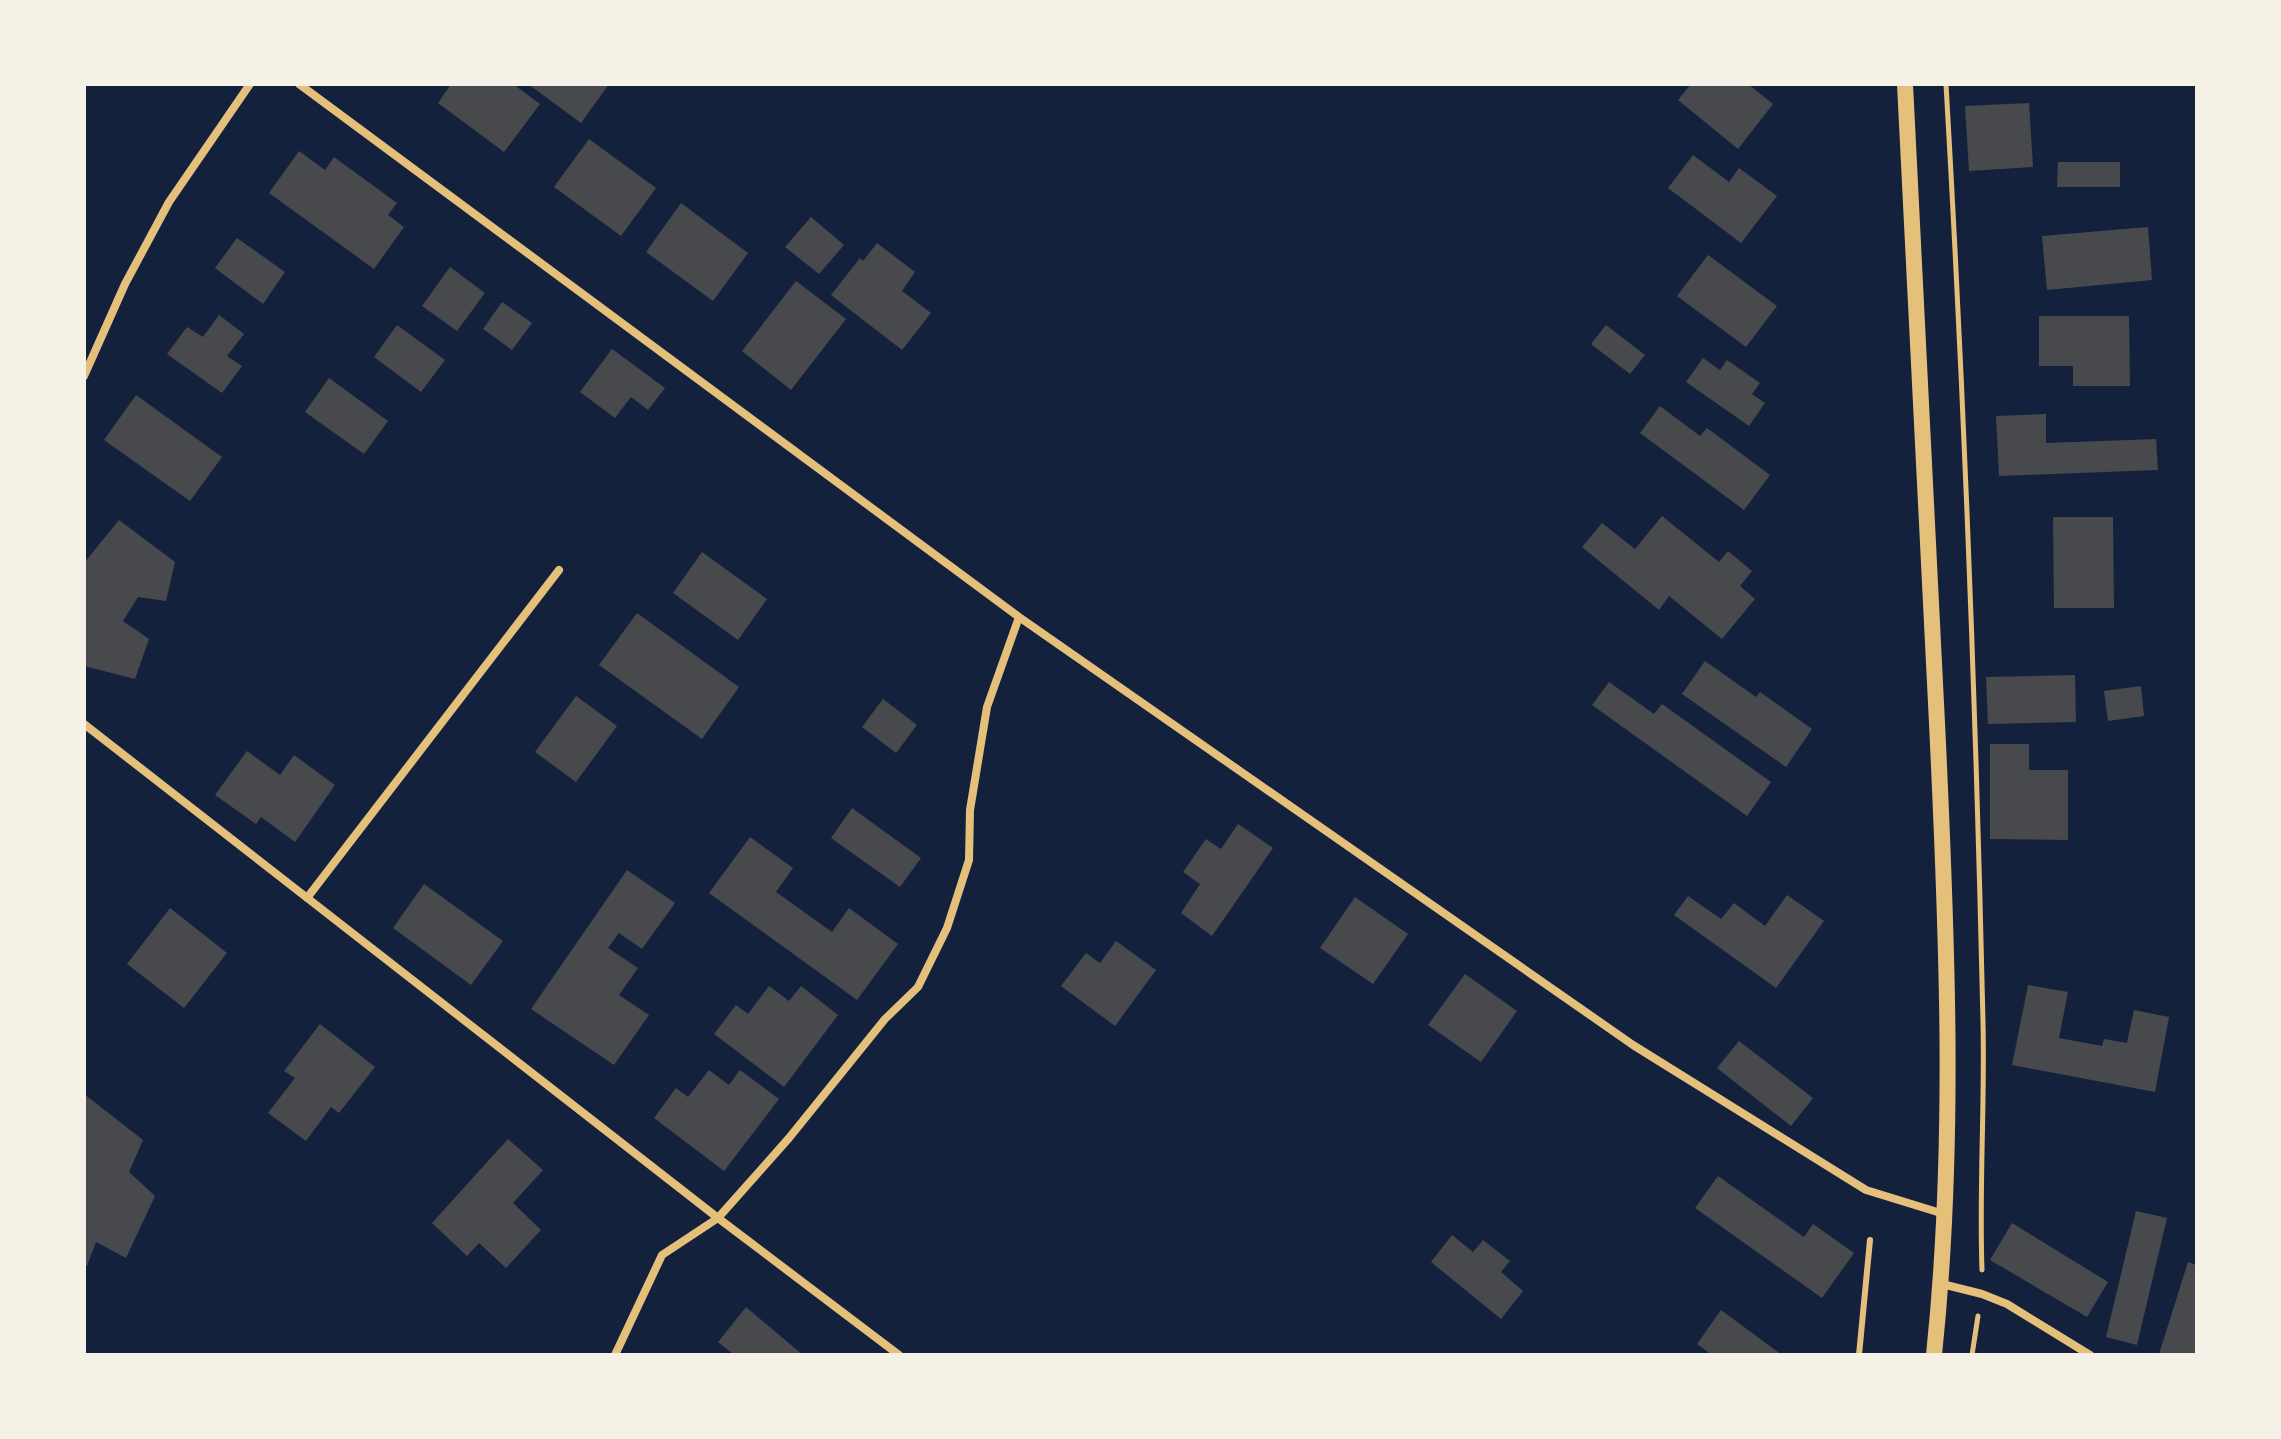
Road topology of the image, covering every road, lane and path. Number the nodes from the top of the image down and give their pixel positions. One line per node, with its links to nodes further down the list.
1 (250, 84): 5 (street)
2 (299, 84): 7 (street)
3 (1905, 84): 10 (main road)
4 (1946, 84): 14 (path)
5 (84, 376)
6 (559, 570): 9 (street)
7 (1019, 617): 10 (street); 11 (street)
8 (84, 724): 9 (street)
9 (307, 898): 11 (street)
10 (1944, 1214): 13 (main road)
11 (718, 1218): 15 (street); 16 (street)
12 (1870, 1240): 17 (lane)
13 (1942, 1284): 14 (street); 18 (main road)
14 (1982, 1294): 19 (path); 20 (street)
15 (615, 1355)
16 (899, 1355)
17 (1859, 1355)
18 (1934, 1355)
19 (1972, 1355)
20 (2090, 1355)

